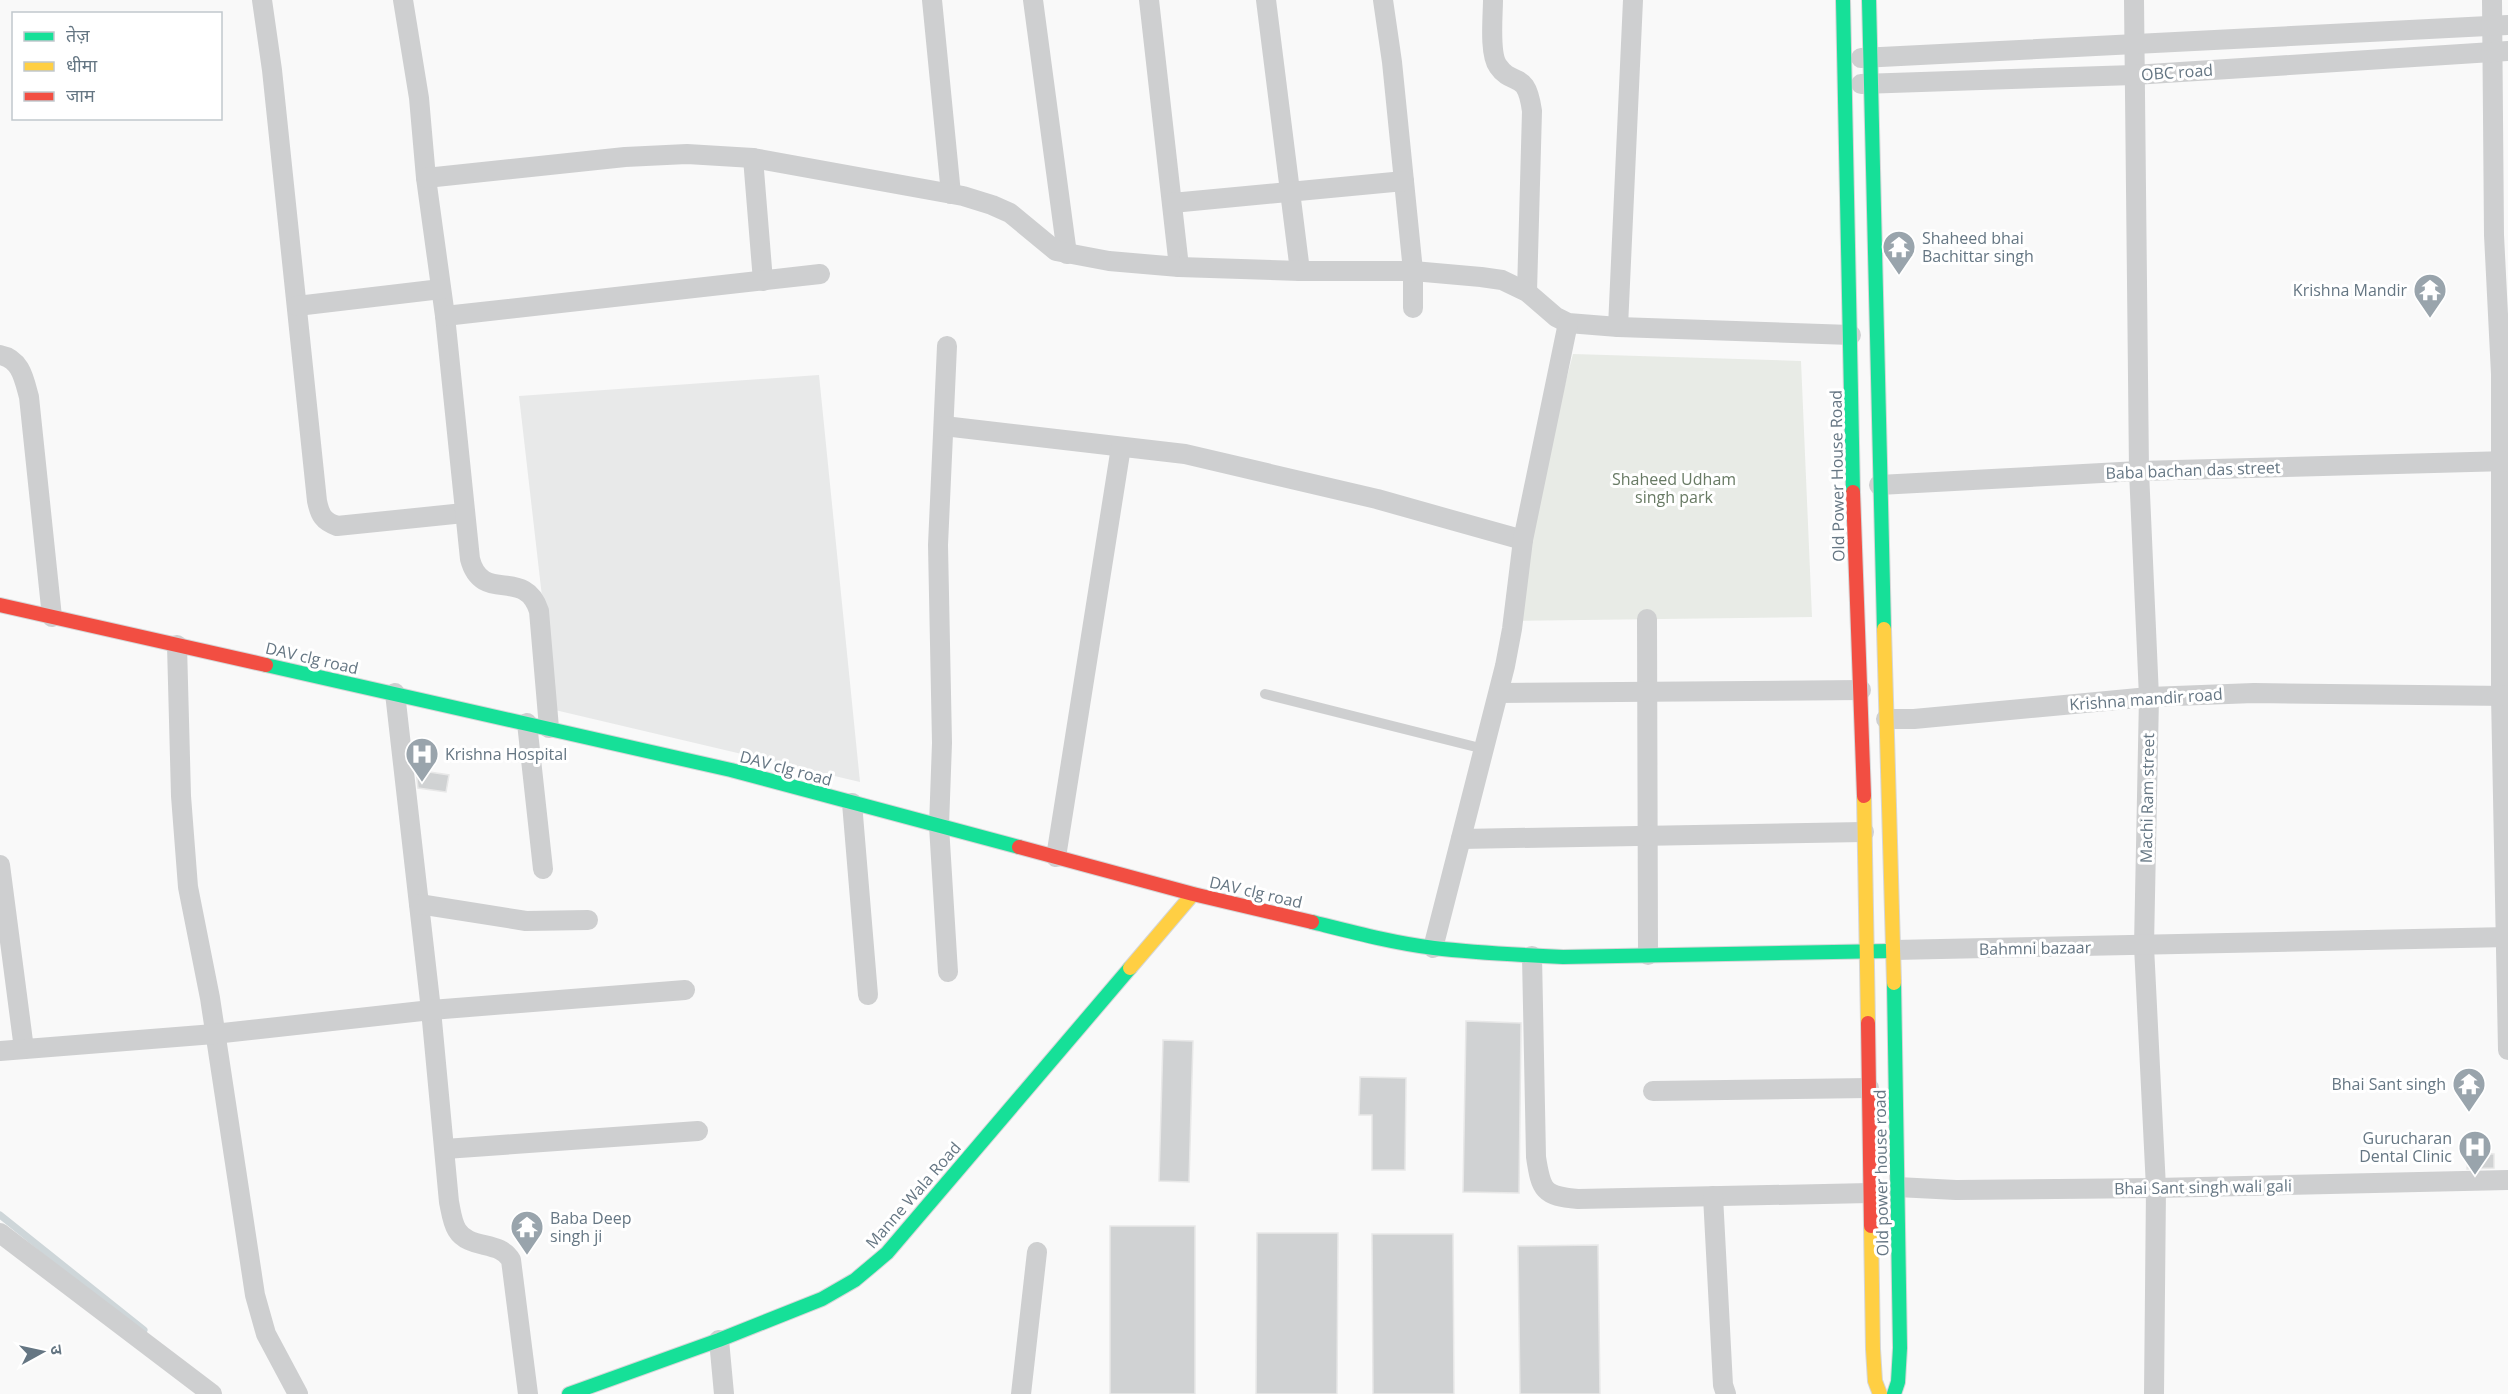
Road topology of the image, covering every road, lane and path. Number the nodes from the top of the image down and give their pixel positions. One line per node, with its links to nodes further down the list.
1 (262, 0): 36 (street)
2 (403, 0): 23 (street)
3 (932, 0): 26 (street)
4 (1033, 0): 28 (street)
5 (1149, 0): 27 (street)
6 (1266, 0): 25 (street)
7 (1383, 0): 24 (street)
8 (1493, 0): 35 (street)
9 (1633, 0): 40 (street)
10 (1844, 0): 17 (main road, Old Power House Road)
11 (1869, 0): 18 (main road)
12 (2134, 0): 15 (street, Machi Ram street)
13 (2492, 0): 14 (street)
14 (2500, 25): 15 (street, OBC road); 16 (street)
15 (2134, 44): 18 (street, OBC road); 19 (street, Machi Ram street)
16 (2500, 52): 19 (street, OBC road); 46 (street)
17 (1846, 58): 18 (street, OBC road); 21 (main road, Old Power House Road)
18 (1871, 58): 20 (main road)
19 (2134, 75): 20 (street, OBC road); 47 (street, Machi Ram street)
20 (1870, 83): 21 (street, OBC road); 48 (main road)
21 (1846, 85): 41 (main road, Old Power House Road)
22 (753, 158): 23 (street); 26 (street); 33 (street)
23 (426, 178): 34 (street)
24 (1404, 181): 25 (street); 31 (street)
25 (1290, 193): 27 (street); 30 (street)
26 (951, 194): 28 (street)
27 (1172, 203): 29 (street)
28 (1067, 254): 29 (street)
29 (1179, 267): 30 (street)
30 (1300, 271): 31 (street)
31 (1413, 271): 35 (street); 37 (street)
32 (820, 274): 33 (street)
33 (763, 281): 38 (street)
34 (441, 289): 36 (street); 38 (street)
35 (1527, 292): 39 (street)
36 (297, 306): 49 (street)
37 (1413, 308)
38 (445, 316): 49 (street)
39 (1568, 323): 40 (street); 50 (street)
40 (1618, 327): 41 (street)
41 (1851, 335): 55 (main road, Old Power House Road)
42 (947, 346): 44 (street)
43 (0, 355): 52 (street)
44 (944, 426): 45 (street); 67 (street)
45 (1121, 447): 50 (street); 71 (street)
46 (2505, 461): 47 (street, Baba bachan das street); 60 (street)
47 (2139, 471): 48 (street, Baba bachan das street); 61 (street, Machi Ram street)
48 (1879, 485): 62 (main road)
49 (464, 513): 64 (street)
50 (1523, 540): 58 (street)
51 (0, 605): 52 (main road, DAV clg road)
52 (52, 616): 54 (main road, DAV clg road)
53 (1647, 619): 56 (street)
54 (177, 645): 57 (main road, DAV clg road); 89 (street)
55 (1861, 690): 56 (street); 68 (main road, Old Power House Road)
56 (1649, 691): 58 (street); 69 (street)
57 (395, 693): 63 (main road, DAV clg road); 75 (street)
58 (1499, 693): 65 (street)
59 (1265, 694): 65 (lane)
60 (2504, 696): 61 (street, Krishna mandir road); 77 (street)
61 (2149, 697): 62 (street, Krishna mandir road); 78 (street, Machi Ram street)
62 (1886, 719): 80 (main road)
63 (527, 723): 64 (main road, DAV clg road); 73 (street)
64 (549, 728): 66 (main road, DAV clg road)
65 (1484, 749): 70 (street)
66 (852, 803): 67 (main road, DAV clg road); 87 (street)
67 (939, 826): 71 (main road, DAV clg road); 85 (street)
68 (1864, 832): 69 (street); 81 (main road, Old Power House Road)
69 (1649, 836): 70 (street); 83 (street)
70 (1461, 839): 79 (street)
71 (1056, 857): 74 (main road, DAV clg road)
72 (0, 865): 90 (street)
73 (543, 868)
74 (1193, 894): 79 (main road, DAV clg road); 104 (main road, Manne Wala Road)
75 (419, 904): 76 (street); 88 (street)
76 (588, 920)
77 (2506, 937): 78 (street, Bahmni bazaar); 91 (street)
78 (2144, 946): 80 (street, Bahmni bazaar); 99 (street, Machi Ram street)
79 (1433, 948): 82 (main road, DAV clg road)
80 (1894, 950): 81 (main road, Bahmni bazaar); 98 (main road, Old power house road)
81 (1867, 952): 83 (main road, Bahmni bazaar); 93 (main road, Old power house road)
82 (1532, 956): 84 (main road, DAV clg road); 101 (street)
83 (1648, 956): 84 (main road, Bahmni bazaar)
84 (1563, 957)
85 (948, 972)
86 (685, 990): 88 (street)
87 (868, 995)
88 (431, 1010): 89 (street); 96 (street)
89 (214, 1034): 90 (street); 108 (street)
90 (24, 1049): 92 (street)
91 (2508, 1050)
92 (0, 1051)
93 (1869, 1088): 94 (street); 100 (main road, Old power house road)
94 (1653, 1091)
95 (698, 1131): 96 (street)
96 (445, 1149): 109 (street)
97 (2508, 1180): 99 (street, Bhai Sant singh wali gali)
98 (1897, 1187): 99 (street, Bhai Sant singh wali gali); 106 (main road, Old power house road)
99 (2156, 1188): 114 (street, Machi Ram street)
100 (1870, 1193): 101 (street); 105 (main road, Old power house road)
101 (1713, 1196): 113 (street)
102 (0, 1233): 107 (street)
103 (1037, 1252): 112 (street)
104 (719, 1340): 110 (main road, Manne Wala Road); 111 (street)
105 (1876, 1390)
106 (1898, 1390)
107 (212, 1394)
108 (298, 1394)
109 (528, 1394)
110 (569, 1394)
111 (724, 1394)
112 (1021, 1394)
113 (1726, 1394)
114 (2154, 1394)

